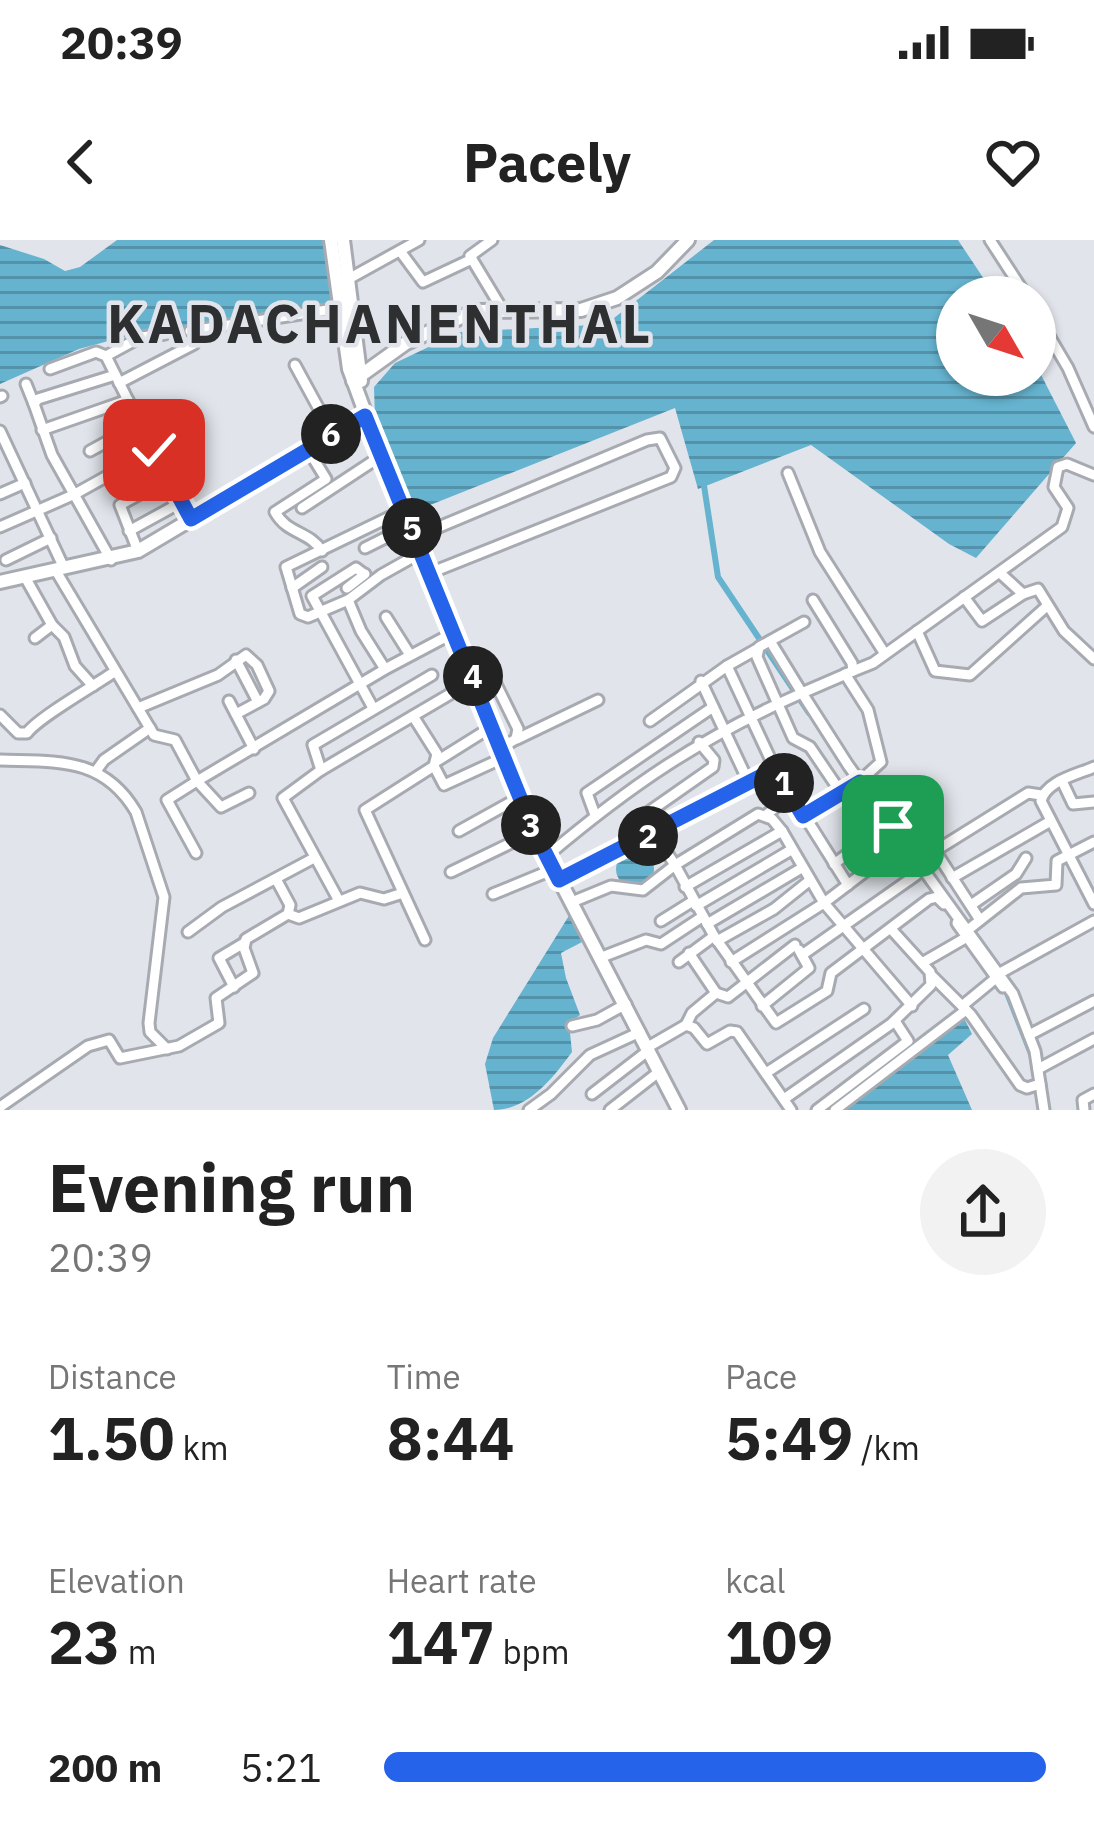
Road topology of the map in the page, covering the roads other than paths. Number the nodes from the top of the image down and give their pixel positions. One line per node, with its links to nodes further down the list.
1 (331, 240): 10 (main road)
2 (343, 240): 10 (main road)
3 (419, 240): 7 (street)
4 (990, 240): 9 (street)
5 (485, 242): 8 (street)
6 (684, 242): 12 (main road)
7 (400, 251): 8 (street); 10 (street)
8 (472, 259): 12 (street)
9 (1013, 276)
10 (343, 282): 11 (main road); 22 (main road)
11 (340, 308): 13 (street); 22 (main road)
12 (502, 309): 22 (main road)
13 (190, 331)
14 (165, 334): 17 (street)
15 (194, 344): 20 (street)
16 (1056, 348): 27 (street)
17 (106, 356): 19 (street); 20 (street)
18 (296, 365): 30 (street)
19 (50, 369)
20 (117, 379): 23 (street); 24 (street)
21 (26, 384): 24 (street)
22 (358, 384): 25 (main road)
23 (128, 400): 26 (street); 28 (street)
24 (34, 404): 28 (street)
25 (365, 416): 30 (main road); 34 (main road)
26 (140, 424): 32 (street); 33 (street)
27 (1094, 427)
28 (42, 430): 40 (street)
29 (0, 431): 38 (street)
30 (332, 433): 31 (main road)
31 (307, 448): 45 (main road); 52 (street)
32 (154, 450): 37 (street); 40 (street)
33 (90, 451)
34 (381, 456): 42 (street); 43 (main road)
35 (788, 473): 78 (street)
36 (1094, 475): 59 (street)
37 (167, 479): 41 (street); 48 (street)
38 (25, 483): 39 (street); 44 (street)
39 (0, 494)
40 (75, 494): 44 (street); 55 (street)
41 (180, 503): 45 (street); 48 (street)
42 (302, 508)
43 (404, 509): 47 (main road); 52 (street)
44 (39, 511): 46 (street); 49 (street)
45 (191, 519): 51 (main road)
46 (0, 526)
47 (413, 531): 50 (street); 53 (main road); 58 (street)
48 (129, 532): 51 (street)
49 (51, 538): 54 (street); 57 (street)
50 (365, 548)
51 (138, 551): 55 (main road)
52 (322, 551): 63 (street)
53 (422, 552): 58 (main road); 61 (street)
54 (6, 560)
55 (111, 560): 57 (main road)
56 (322, 568): 63 (street)
57 (60, 570): 60 (main road); 83 (street)
58 (430, 573): 75 (main road)
59 (1000, 573): 65 (street); 66 (street)
60 (25, 577): 62 (main road); 73 (street)
61 (368, 578): 64 (street); 68 (street); 70 (street)
62 (0, 582)
63 (292, 588): 70 (street)
64 (347, 588)
65 (1023, 594): 66 (street); 69 (street)
66 (964, 597): 74 (street)
67 (813, 600): 84 (street)
68 (348, 601): 70 (street); 82 (street)
69 (1047, 606): 74 (street); 80 (street)
70 (319, 613): 88 (street)
71 (386, 617): 79 (street)
72 (804, 622): 77 (street)
73 (52, 625): 76 (street); 89 (street)
74 (917, 631): 78 (street)
75 (454, 632): 79 (street); 86 (main road)
76 (35, 638)
77 (763, 645): 81 (street); 90 (street); 93 (street)
78 (884, 654): 84 (street)
79 (410, 655): 82 (street)
80 (1094, 658)
81 (727, 666): 87 (street); 99 (street)
82 (385, 669): 88 (street)
83 (114, 672): 89 (street); 95 (street)
84 (849, 672): 90 (street); 118 (street)
85 (431, 675): 96 (street)
86 (475, 681): 100 (street); 102 (main road); 105 (street)
87 (701, 682): 94 (street); 101 (street)
88 (360, 685): 96 (street); 107 (street)
89 (93, 686): 98 (street)
90 (798, 694): 93 (street); 118 (street)
91 (598, 700): 105 (street)
92 (229, 701): 97 (street)
93 (778, 703): 99 (street); 121 (street)
94 (712, 707): 104 (street); 126 (street)
95 (138, 708): 97 (street); 103 (street)
96 (373, 708): 113 (street)
97 (236, 714): 107 (street)
98 (0, 715)
99 (751, 715): 104 (street); 112 (street)
100 (413, 716): 110 (street); 113 (street)
101 (650, 721)
102 (493, 726): 108 (main road); 110 (street)
103 (150, 728): 114 (street); 116 (street)
104 (723, 728): 106 (street); 117 (street)
105 (516, 739): 108 (street)
106 (699, 742): 119 (street); 128 (street)
107 (254, 749): 116 (street)
108 (503, 752): 110 (street); 124 (main road)
109 (0, 760): 114 (street)
110 (436, 764): 156 (street)
111 (1094, 766): 115 (street)
112 (775, 769): 117 (street); 122 (street)
113 (321, 770): 143 (street)
114 (96, 771): 200 (street)
115 (1063, 781): 123 (street); 125 (street)
116 (197, 782): 120 (street); 141 (street)
117 (749, 783): 135 (street)
118 (858, 783): 121 (street); 131 (street)
119 (626, 790): 126 (street); 128 (street)
120 (249, 793)
121 (842, 794): 129 (street); 136 (street)
122 (790, 795): 127 (street); 129 (street)
123 (1041, 795): 130 (street); 140 (street)
124 (520, 797): 132 (street); 134 (main road)
125 (1094, 802)
126 (595, 815): 147 (street)
127 (766, 815): 133 (street); 146 (street)
128 (643, 816): 135 (street)
129 (803, 816): 145 (street)
130 (1049, 821): 142 (street); 151 (street)
131 (888, 824): 136 (street); 137 (street)
132 (459, 831)
133 (782, 831): 139 (street); 155 (street)
134 (534, 832): 147 (main road); 149 (street)
135 (652, 834): 146 (street); 147 (street)
136 (871, 837): 145 (street)
137 (901, 842): 140 (street); 154 (street); 172 (street)
138 (1094, 842): 142 (street)
139 (791, 850): 148 (street); 163 (street)
140 (935, 851): 151 (street)
141 (196, 853)
142 (1069, 854): 161 (street); 165 (street)
143 (314, 858): 152 (street); 158 (street)
144 (1026, 858): 162 (street)
145 (834, 864): 154 (street)
146 (675, 865): 155 (street); 159 (street)
147 (553, 868): 157 (street); 159 (main road)
148 (800, 868): 153 (street); 163 (street)
149 (451, 872)
150 (916, 875): 168 (street)
151 (952, 878): 162 (street)
152 (276, 879): 164 (street); 171 (street)
153 (809, 881): 160 (street); 173 (street)
154 (848, 885): 160 (street)
155 (685, 887): 163 (street)
156 (403, 893): 158 (street); 174 (street)
157 (493, 894)
158 (338, 899): 164 (street)
159 (572, 902): 179 (main road)
160 (824, 903): 168 (street); 170 (street)
161 (1094, 904)
162 (970, 905): 165 (street)
163 (700, 912): 166 (street); 173 (street); 179 (street)
164 (288, 914): 175 (street)
165 (980, 920): 172 (street)
166 (661, 921)
167 (1094, 921): 183 (street)
168 (844, 927): 176 (street); 177 (street)
169 (891, 929): 172 (street); 177 (street); 182 (street)
170 (785, 931): 176 (street); 181 (street)
171 (188, 932)
172 (968, 933): 182 (street); 183 (street)
173 (716, 938): 178 (street); 181 (street)
174 (424, 940)
175 (244, 943): 186 (street); 186 (street)
176 (799, 950): 185 (street); 190 (street)
177 (862, 950): 190 (street); 191 (street)
178 (689, 953): 180 (street); 187 (street)
179 (602, 957): 189 (main road)
180 (679, 962)
181 (731, 962): 185 (street)
182 (922, 963): 184 (street)
183 (998, 975): 192 (street); 198 (street)
184 (932, 976): 191 (street); 192 (street)
185 (746, 984): 187 (street); 190 (street)
186 (234, 986): 200 (street)
187 (716, 993): 195 (street)
188 (1094, 1001): 198 (street)
189 (626, 1004): 196 (street); 197 (main road)
190 (762, 1006)
191 (912, 1006): 194 (street)
192 (964, 1008): 205 (street); 215 (street)
193 (864, 1009): 204 (street)
194 (895, 1021): 208 (street); 214 (street)
195 (686, 1025): 201 (street); 204 (street)
196 (572, 1026)
197 (640, 1032): 201 (main road); 210 (street)
198 (1029, 1035): 202 (street)
199 (1094, 1039): 202 (street)
200 (165, 1049): 209 (street)
201 (648, 1049): 203 (main road); 206 (street)
202 (1038, 1069): 205 (street)
203 (659, 1071): 211 (street); 212 (main road)
204 (766, 1072): 208 (street)
205 (1037, 1085): 216 (street)
206 (592, 1094)
207 (1094, 1094): 217 (street)
208 (784, 1099): 213 (street)
209 (0, 1107)
210 (530, 1110)
211 (610, 1110)
212 (679, 1110)
213 (791, 1110)
214 (817, 1110)
215 (835, 1110)
216 (1044, 1110)
217 (1084, 1110)

